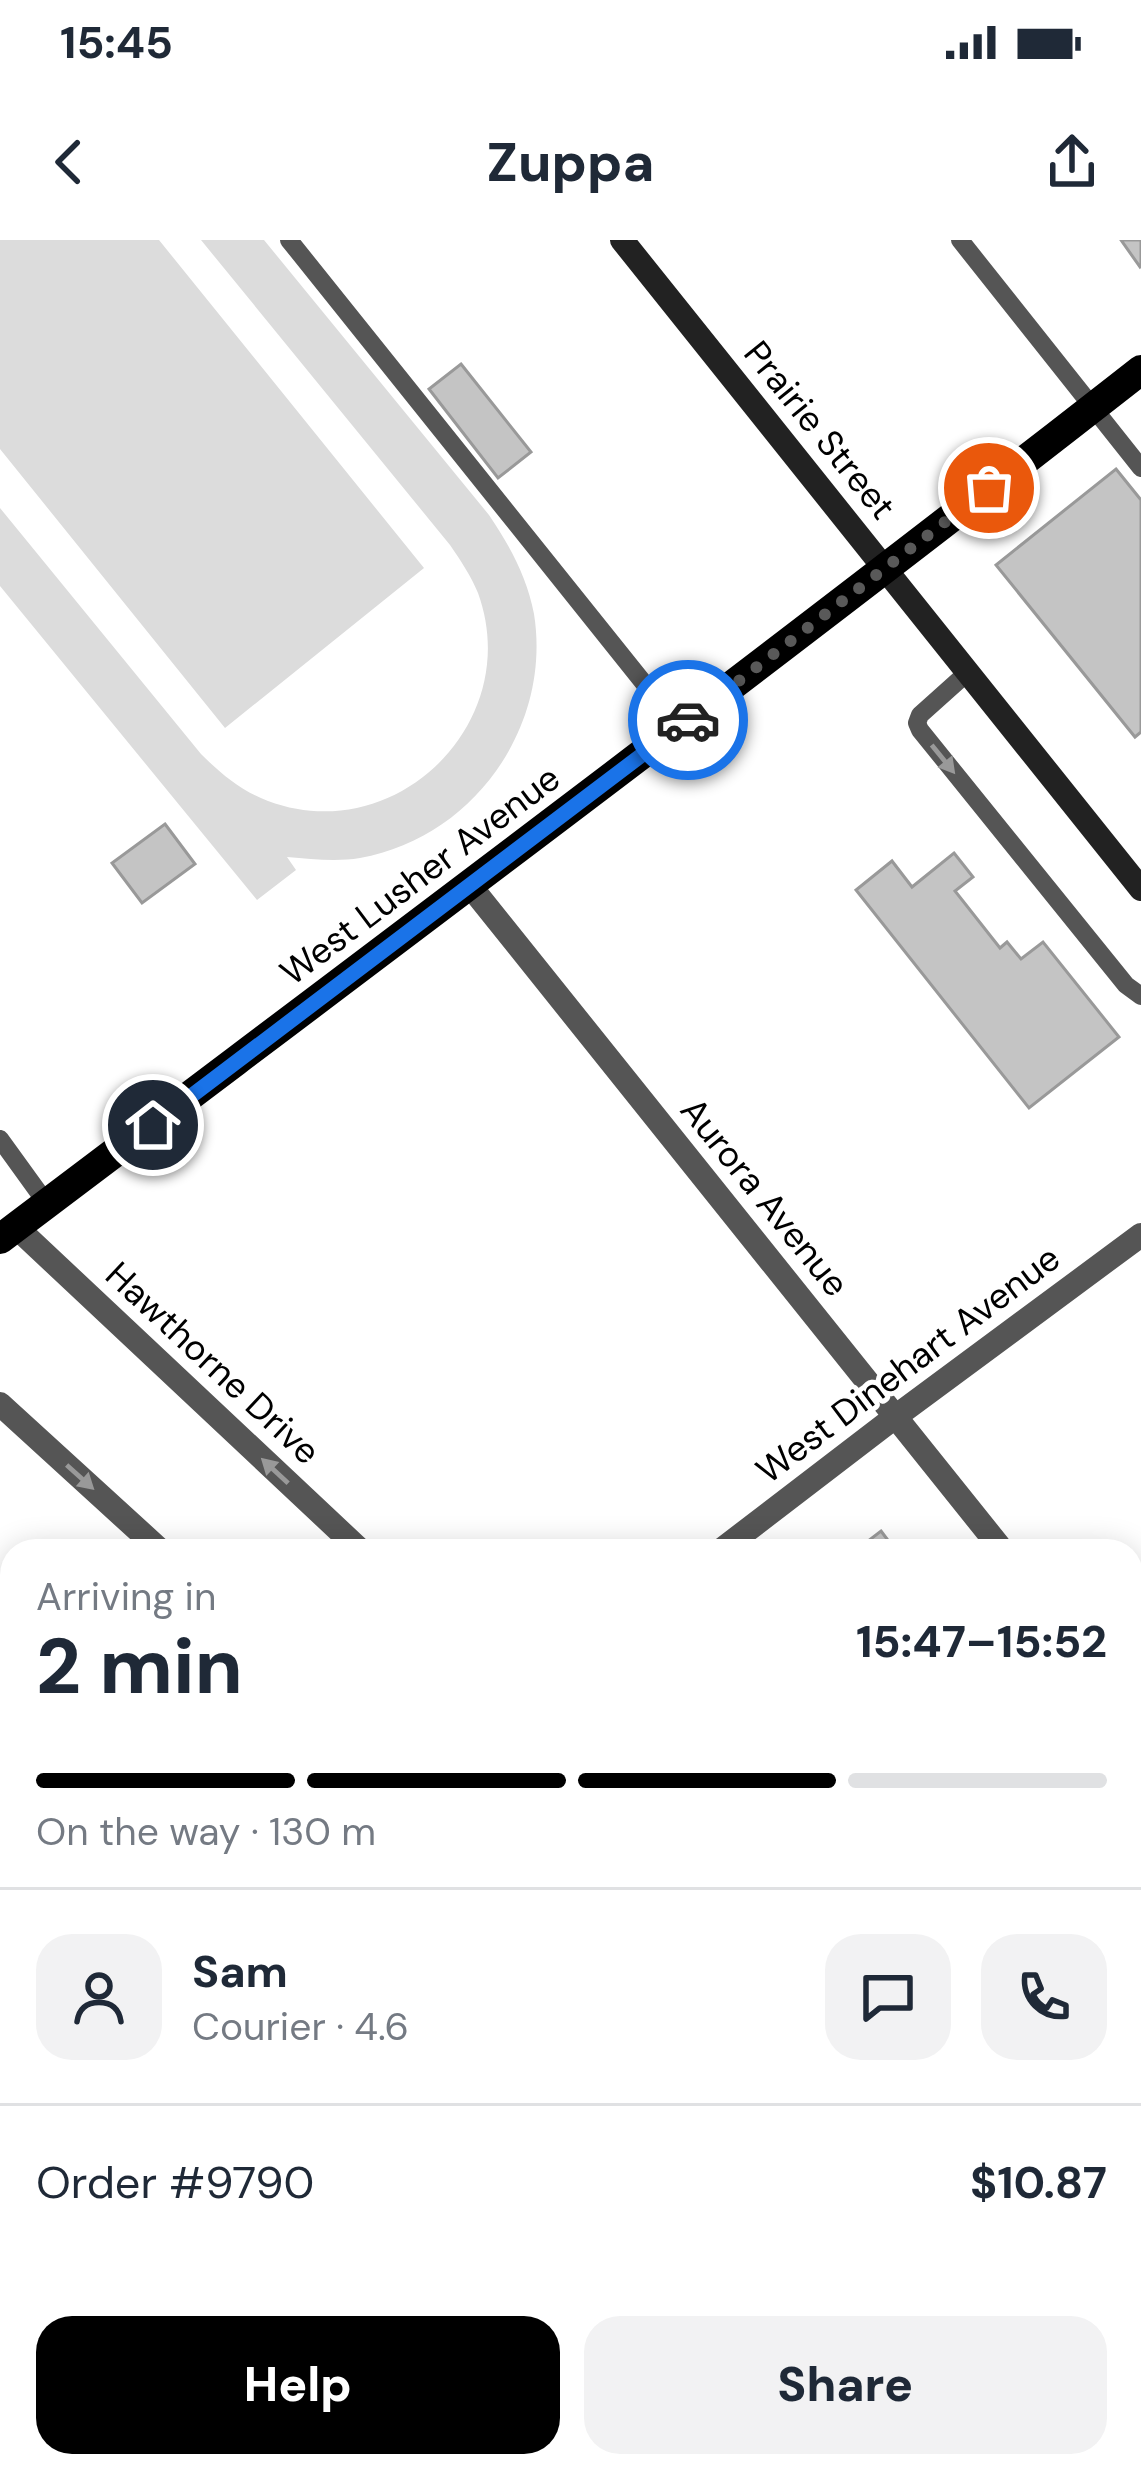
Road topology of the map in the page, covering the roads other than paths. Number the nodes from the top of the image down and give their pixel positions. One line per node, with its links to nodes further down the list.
1 (289, 240): 9 (lane)
2 (622, 240): 7 (main road, Prairie Street)
3 (960, 240): 5 (lane)
4 (1141, 370): 5 (main road, West Lusher Avenue)
5 (1093, 407): 6 (lane); 7 (main road, West Lusher Avenue)
6 (1141, 468)
7 (886, 570): 8 (main road, Prairie Street); 9 (main road, West Lusher Avenue)
8 (968, 672): 11 (main road, Prairie Street); 12 (lane, one-way to 12)
9 (679, 727): 10 (main road, West Lusher Avenue)
10 (471, 886): 14 (main road, West Lusher Avenue); 18 (street, Aurora Avenue)
11 (1141, 889)
12 (1141, 996)
13 (0, 1139): 14 (lane)
14 (47, 1204): 15 (main road, West Lusher Avenue)
15 (8, 1233): 20 (street, Hawthorne Drive, one-way to 15)
16 (1141, 1235): 18 (street, West Dinehart Avenue)
17 (0, 1404): 19 (street, one-way to 19)
18 (895, 1417): 21 (street, West Dinehart Avenue); 22 (street, Aurora Avenue)
19 (148, 1539)
20 (348, 1539)
21 (736, 1539)
22 (993, 1539)

